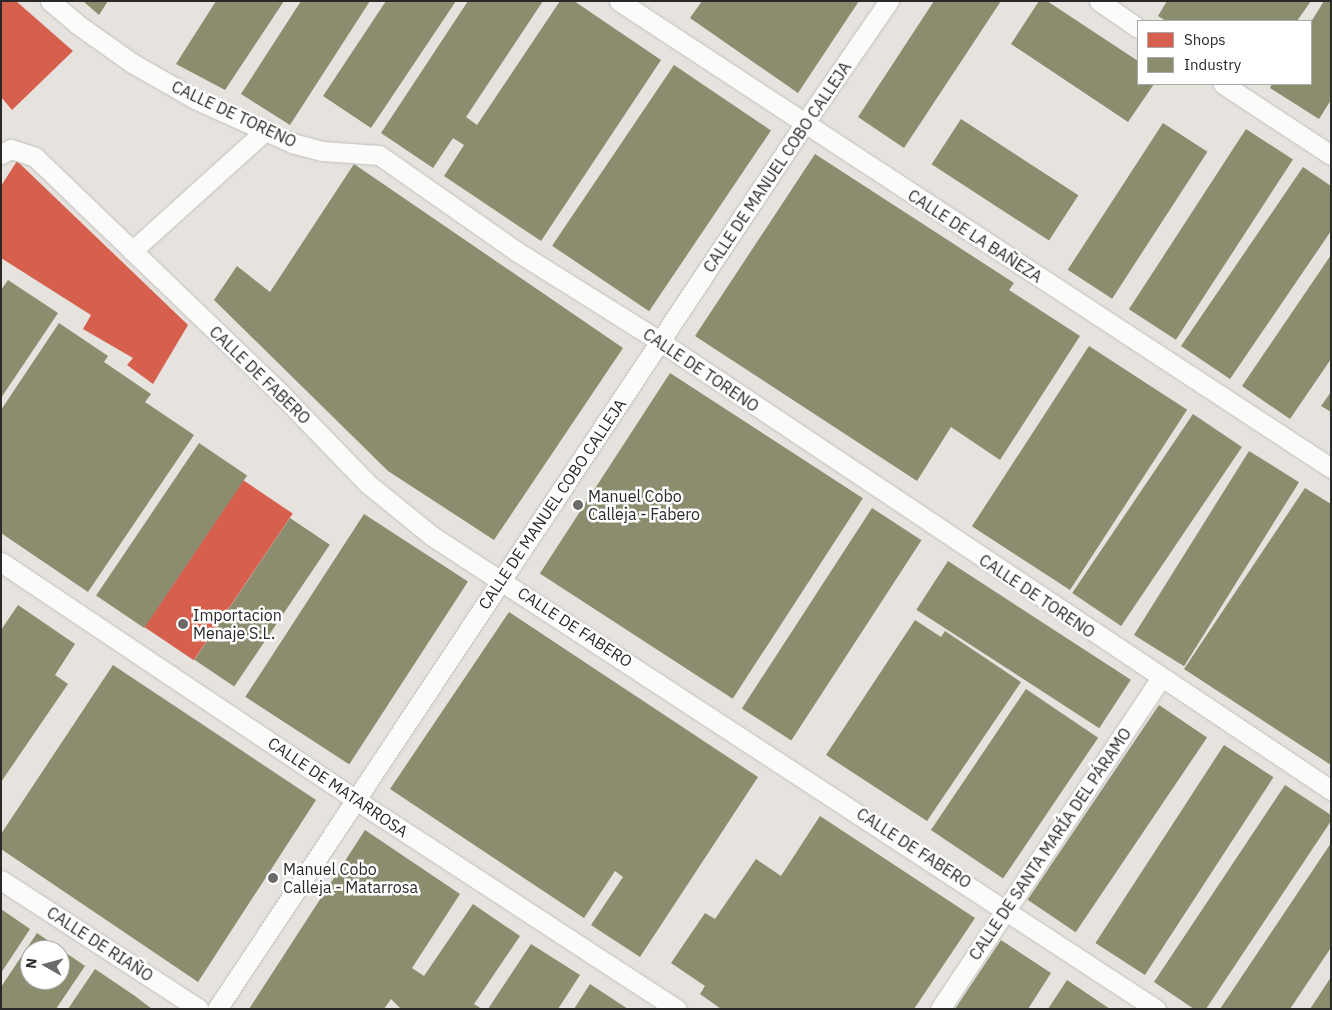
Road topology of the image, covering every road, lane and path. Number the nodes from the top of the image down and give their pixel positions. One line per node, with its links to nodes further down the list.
1 (50, 1): 8 (street, CALLE DE TORENO)
2 (620, 1): 7 (street, CALLE DE LA BAÑEZA)
3 (889, 1): 7 (street, CALLE DE MANUEL COBO CALLEJA)
4 (1099, 1): 5 (street)
5 (1137, 27)
6 (1225, 85): 10 (street)
7 (804, 124): 12 (street, CALLE DE MANUEL COBO CALLEJA); 13 (street, CALLE DE LA BAÑEZA)
8 (266, 130): 11 (street); 12 (street, CALLE DE TORENO)
9 (1, 154): 11 (street, CALLE DE FABERO)
10 (1331, 155)
11 (132, 251): 15 (street, CALLE DE FABERO)
12 (661, 342): 15 (street, CALLE DE MANUEL COBO CALLEJA); 16 (street, CALLE DE TORENO)
13 (1331, 468)
14 (1, 562): 18 (street, CALLE DE MATARROSA)
15 (502, 579): 18 (street, CALLE DE MANUEL COBO CALLEJA); 20 (street, CALLE DE FABERO)
16 (1160, 679): 17 (street, CALLE DE TORENO); 20 (street, CALLE DE SANTA MARÍA DEL PÁRAMO)
17 (1331, 790)
18 (356, 800): 21 (street, CALLE DE MATARROSA); 23 (street, CALLE DE MANUEL COBO CALLEJA)
19 (1, 880): 22 (street, CALLE DE RIAÑO)
20 (1007, 910): 24 (street, CALLE DE SANTA MARÍA DEL PÁRAMO); 25 (street, CALLE DE FABERO)
21 (671, 1007)
22 (199, 1009)
23 (217, 1009)
24 (940, 1009)
25 (1156, 1009)

